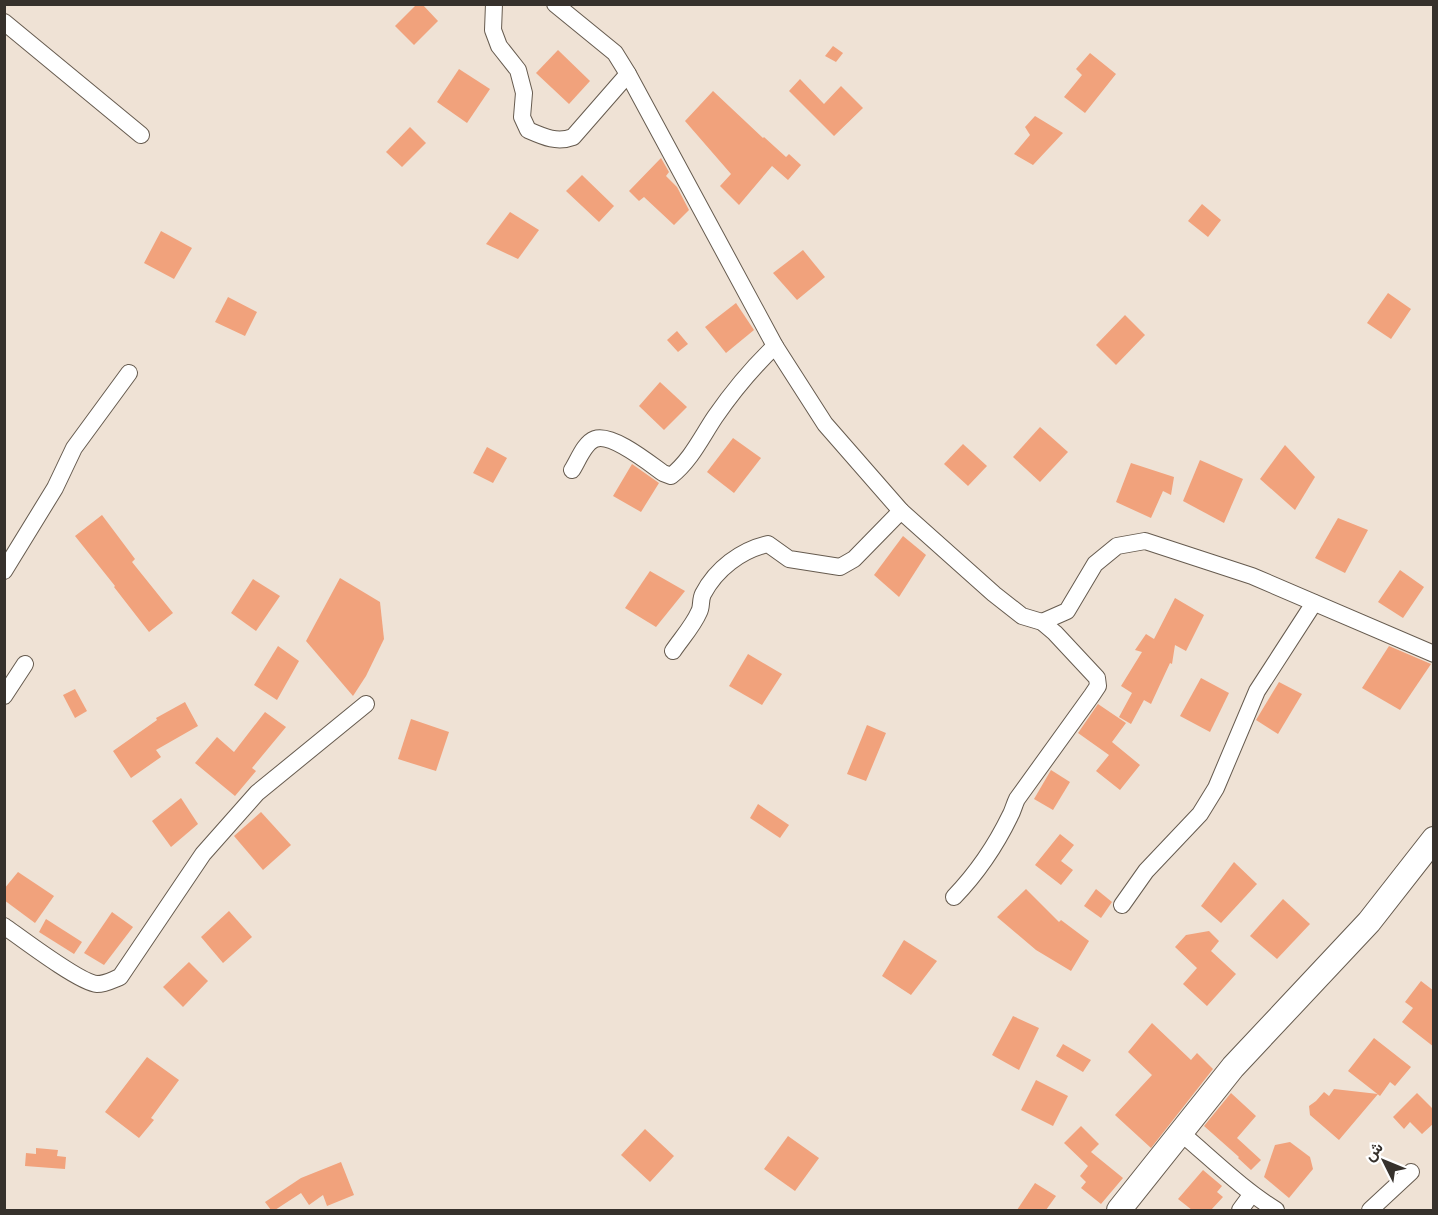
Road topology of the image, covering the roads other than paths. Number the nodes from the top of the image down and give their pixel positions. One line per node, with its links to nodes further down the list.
1 (494, 4): 4 (street)
2 (555, 4): 4 (street)
3 (4, 22): 5 (street)
4 (628, 74): 6 (street)
5 (141, 135)
6 (775, 346): 8 (street); 9 (street)
7 (129, 373): 10 (street)
8 (572, 470)
9 (901, 512): 12 (street); 13 (street)
10 (4, 571)
11 (1314, 603): 12 (street); 14 (street); 20 (street)
12 (1042, 622): 19 (street)
13 (673, 651)
14 (1434, 654)
15 (25, 664): 16 (street)
16 (4, 696)
17 (366, 704): 21 (street)
18 (1434, 839): 22 (street)
19 (954, 897)
20 (1122, 905)
21 (4, 926)
22 (1181, 1133): 24 (street); 25 (street)
23 (1411, 1172): 28 (street)
24 (1251, 1195): 26 (street); 27 (street)
25 (1119, 1210)
26 (1240, 1210)
27 (1276, 1210)
28 (1370, 1210)

